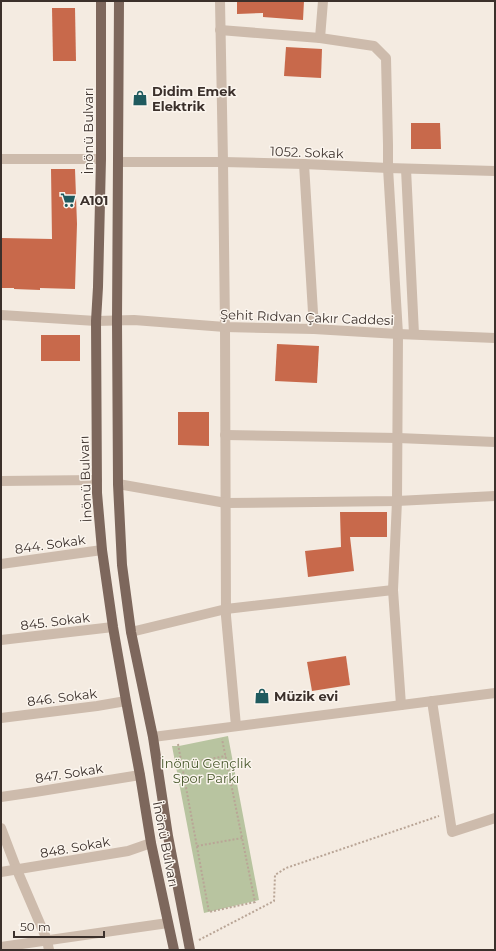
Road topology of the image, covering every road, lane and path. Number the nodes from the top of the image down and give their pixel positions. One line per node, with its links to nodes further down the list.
1 (101, 1): 8 (main road, İnönü Bulvarı)
2 (119, 1): 9 (main road, İnönü Bulvarı)
3 (220, 1): 5 (street)
4 (323, 1): 6 (street)
5 (220, 30): 6 (street); 10 (street)
6 (320, 38): 12 (street)
7 (1, 159): 8 (street)
8 (101, 159): 16 (main road, İnönü Bulvarı)
9 (118, 162): 10 (street, 1052. Sokak); 17 (main road, İnönü Bulvarı)
10 (223, 162): 11 (street, 1052. Sokak); 19 (street)
11 (304, 164): 12 (street, 1052. Sokak); 20 (street)
12 (388, 168): 13 (street, 1052. Sokak); 21 (street)
13 (406, 169): 14 (street, 1052. Sokak); 22 (street)
14 (495, 171)
15 (1, 314): 16 (street, Şehit Rıdvan Çakır Caddesi); 18 (street)
16 (96, 321): 17 (street, Şehit Rıdvan Çakır Caddesi); 27 (main road, İnönü Bulvarı)
17 (117, 321): 19 (street, Şehit Rıdvan Çakır Caddesi); 29 (main road, İnönü Bulvarı)
18 (1, 323)
19 (225, 327): 20 (street, Şehit Rıdvan Çakır Caddesi); 24 (street)
20 (314, 329): 21 (street, Şehit Rıdvan Çakır Caddesi)
21 (398, 334): 22 (street, Şehit Rıdvan Çakır Caddesi); 25 (street)
22 (414, 334): 23 (street, Şehit Rıdvan Çakır Caddesi)
23 (495, 338)
24 (225, 435): 25 (street); 32 (street)
25 (398, 438): 26 (street); 31 (street)
26 (495, 442)
27 (97, 480): 28 (street); 33 (main road, İnönü Bulvarı)
28 (1, 481)
29 (118, 484): 32 (street); 38 (main road, İnönü Bulvarı)
30 (495, 496): 31 (street)
31 (397, 501): 32 (street); 35 (street)
32 (226, 503): 36 (street)
33 (102, 550): 34 (street, 844. Sokak); 37 (main road, İnönü Bulvarı)
34 (1, 564)
35 (393, 590): 36 (street); 43 (street)
36 (226, 609): 38 (street); 45 (street)
37 (113, 627): 39 (street, 845. Sokak); 41 (main road, İnönü Bulvarı)
38 (131, 632): 48 (main road, İnönü Bulvarı)
39 (1, 640)
40 (495, 693): 42 (street)
41 (126, 701): 44 (street, 846. Sokak); 51 (main road, İnönü Bulvarı)
42 (432, 701): 43 (street); 53 (street)
43 (401, 705): 45 (street)
44 (1, 718)
45 (236, 726): 46 (street)
46 (220, 728): 47 (street); 49 (path)
47 (177, 734): 48 (street); 50 (path)
48 (153, 737): 64 (main road, İnönü Bulvarı)
49 (226, 756): 50 (path); 56 (path)
50 (182, 764): 58 (path)
51 (140, 775): 52 (street, 847. Sokak); 57 (main road, İnönü Bulvarı)
52 (1, 797)
53 (449, 812): 54 (street); 64 (path)
54 (495, 818)
55 (1, 828): 59 (street)
56 (242, 838): 58 (path); 58 (path)
57 (151, 843): 59 (street, 848. Sokak); 61 (main road, İnönü Bulvarı)
58 (197, 846)
59 (17, 870): 60 (street, 848. Sokak); 62 (street)
60 (1, 872)
61 (168, 923): 62 (street); 65 (main road, İnönü Bulvarı)
62 (48, 945): 63 (street)
63 (1, 947)
64 (190, 947)
65 (174, 950)

